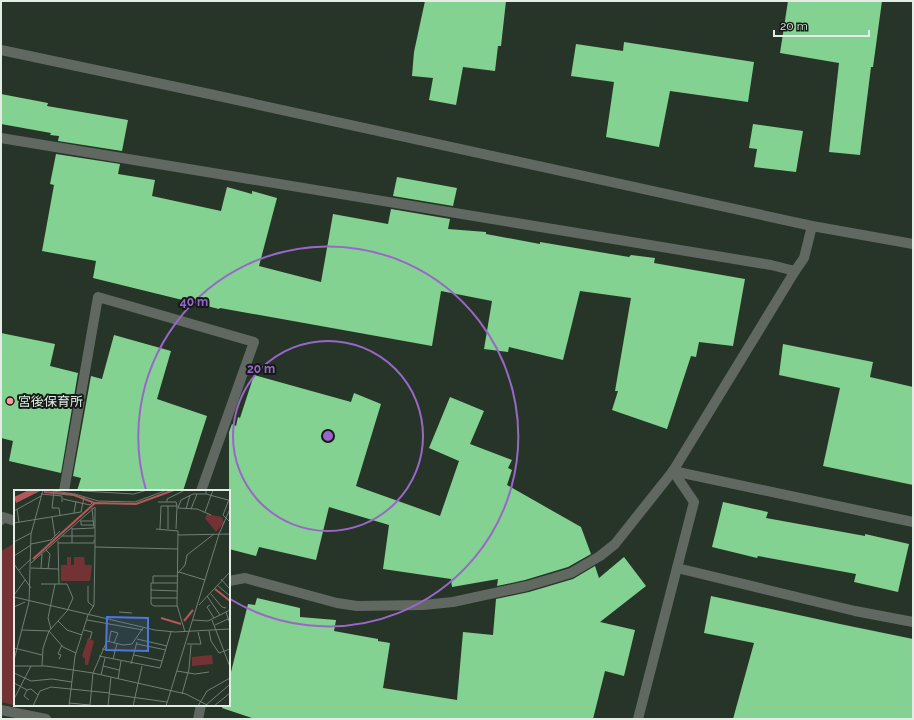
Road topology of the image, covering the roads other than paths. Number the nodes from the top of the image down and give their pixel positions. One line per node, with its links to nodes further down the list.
1 (1, 50): 3 (street)
2 (1, 138): 5 (street)
3 (812, 226): 4 (street); 5 (street)
4 (913, 244)
5 (795, 271): 6 (street)
6 (673, 471): 11 (street); 12 (street); 13 (street)
7 (64, 490): 8 (street)
8 (201, 490)
9 (1, 520): 10 (street)
10 (14, 520)
11 (913, 522)
12 (677, 568): 14 (street); 19 (street)
13 (230, 582)
14 (913, 622)
15 (201, 706): 18 (street)
16 (1, 710): 17 (street)
17 (46, 719)
18 (198, 719)
19 (638, 719)

